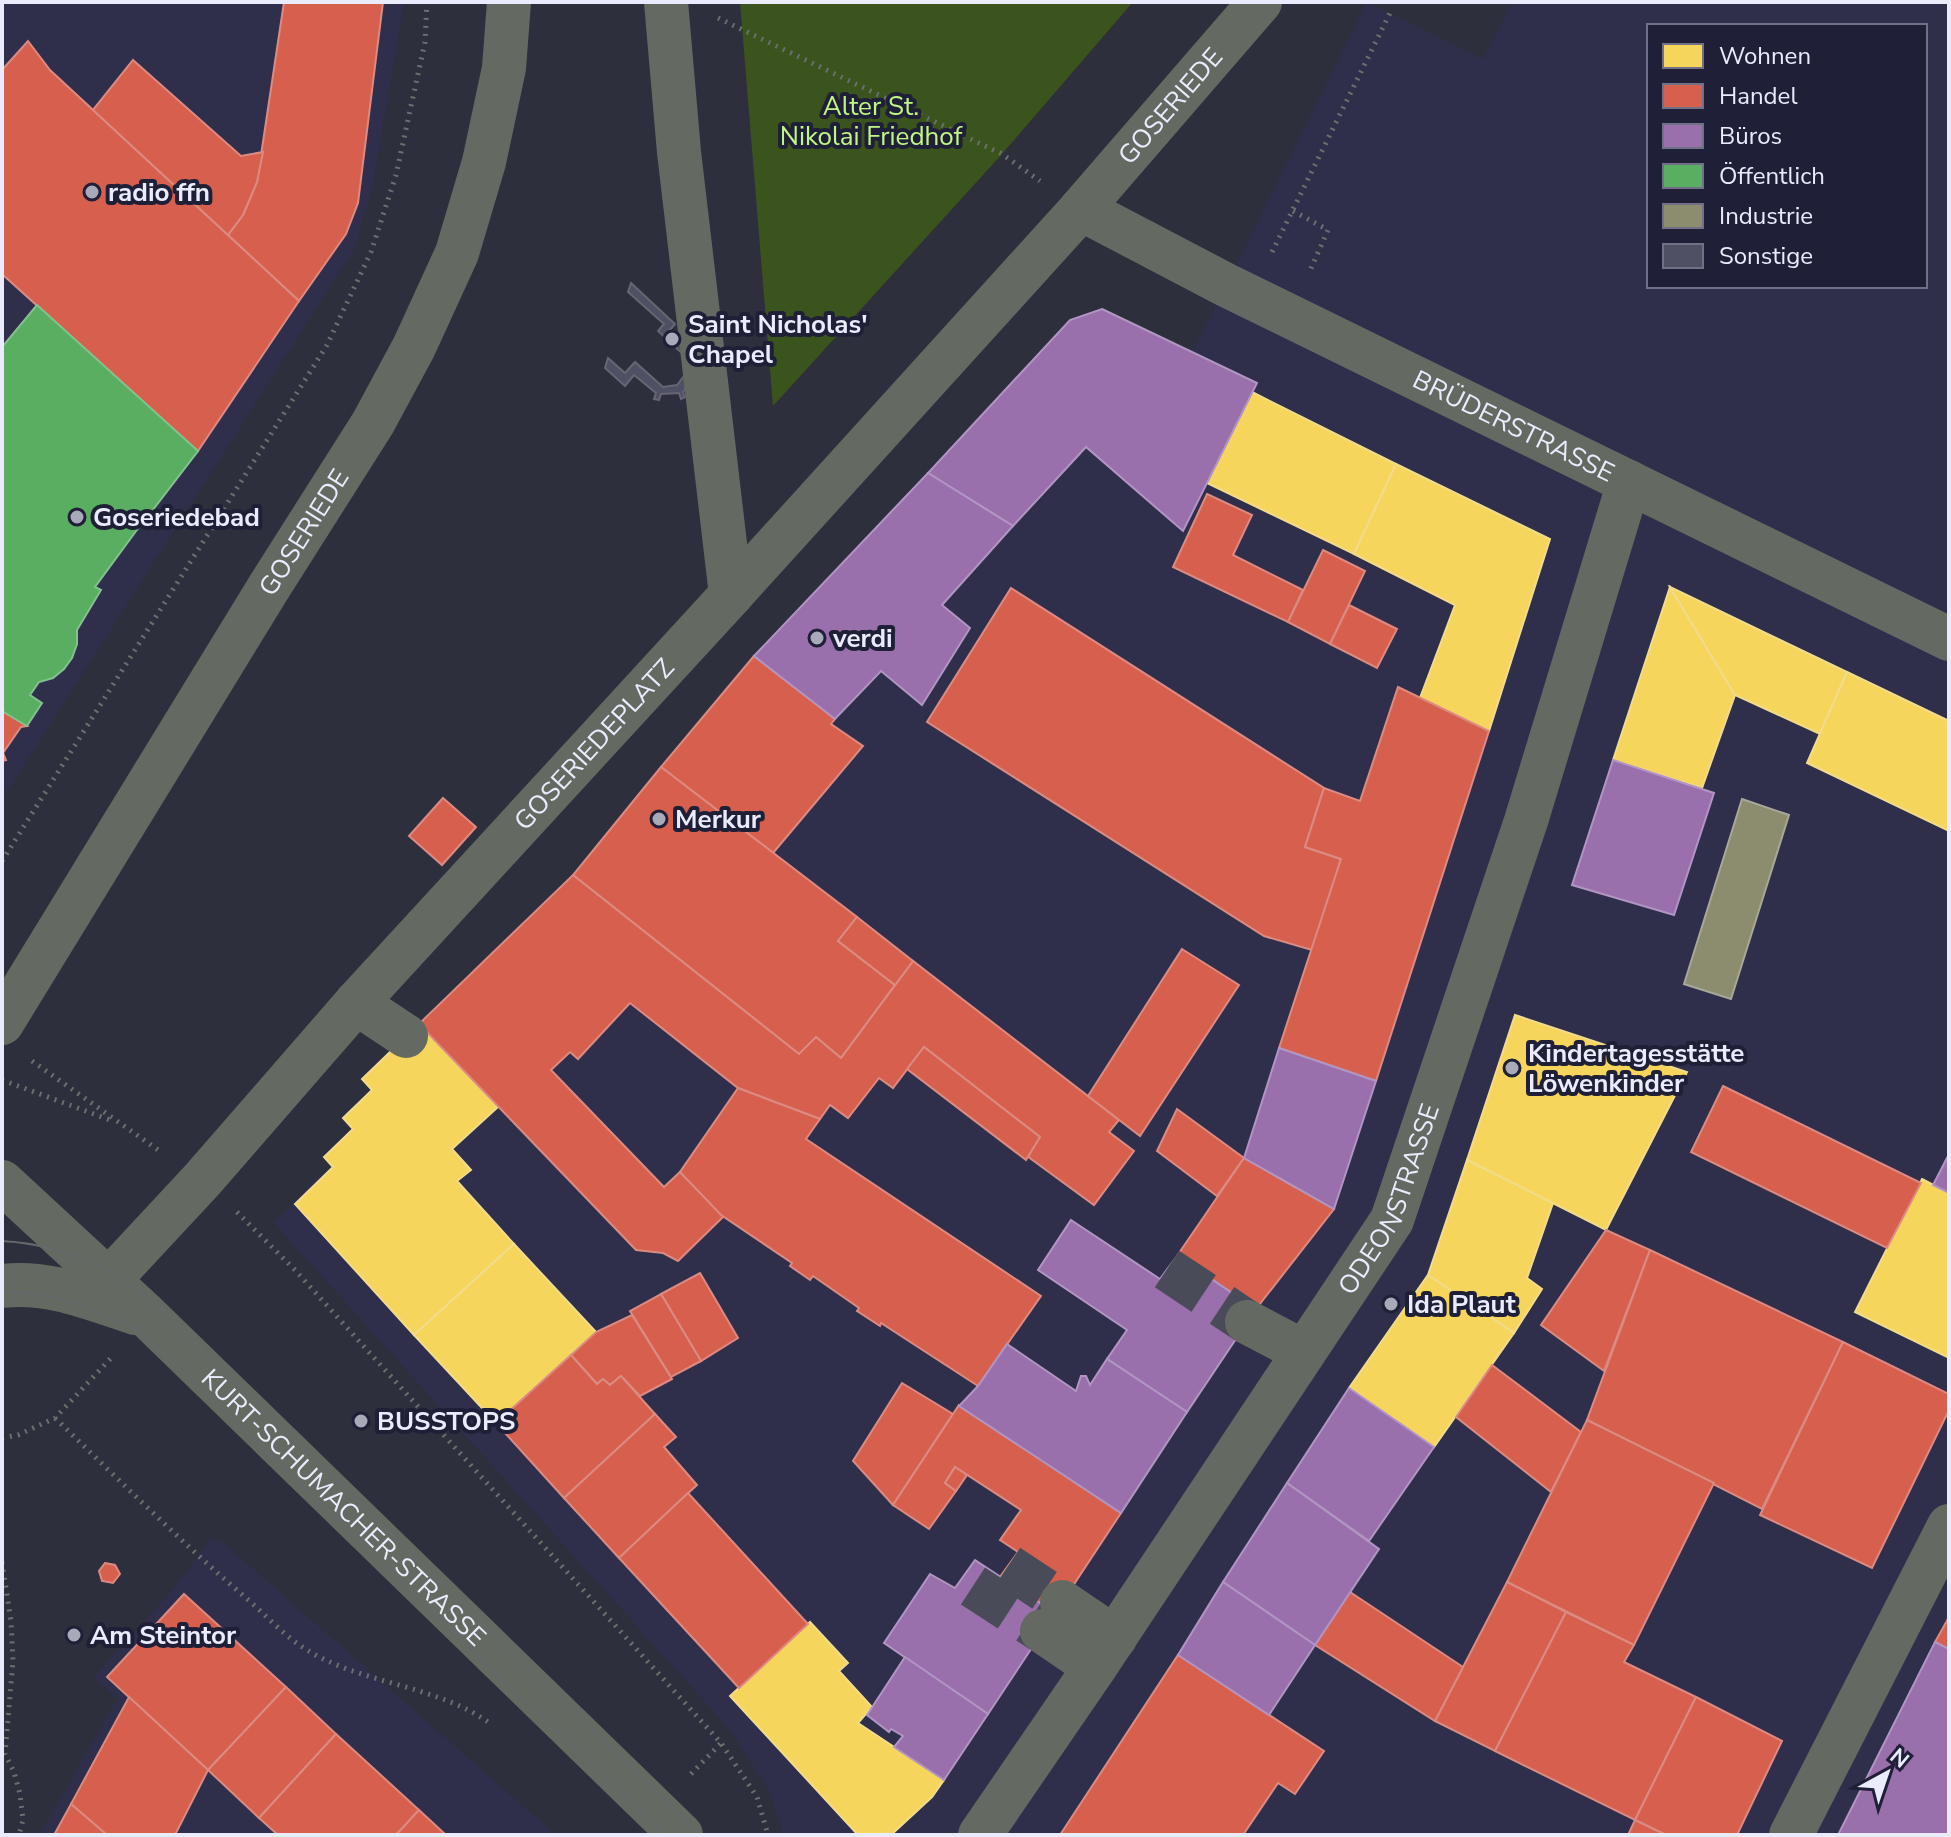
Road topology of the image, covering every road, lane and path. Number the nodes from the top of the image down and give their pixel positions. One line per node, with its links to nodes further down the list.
1 (427, 2): 13 (path)
2 (509, 2): 16 (street, GOSERIEDE)
3 (1260, 2): 6 (street, GOSERIEDE)
4 (686, 7): 6 (path); 11 (street)
5 (1390, 13): 7 (path)
6 (1081, 209): 10 (street, BRÜDERSTRASSE); 11 (street, GOSERIEDEPLATZ)
7 (1293, 211): 8 (path); 9 (path)
8 (1272, 253)
9 (1309, 272)
10 (1629, 482): 12 (street, BRÜDERSTRASSE); 25 (street, ODEONSTRASSE)
11 (731, 595): 14 (street, GOSERIEDEPLATZ)
12 (1949, 639)
13 (2, 861)
14 (356, 1003): 15 (street); 19 (street, GOSERIEDEPLATZ)
15 (406, 1036)
16 (13, 1038): 18 (path)
17 (2, 1080): 18 (path)
18 (119, 1123): 19 (path)
19 (202, 1180): 21 (street, GOSERIEDEPLATZ); 36 (path)
20 (2, 1182): 21 (street, KURT-SCHUMACHER-STRASSE)
21 (108, 1281): 23 (street, KURT-SCHUMACHER-STRASSE)
22 (2, 1286): 23 (street)
23 (147, 1316): 35 (street, KURT-SCHUMACHER-STRASSE)
24 (1247, 1322): 25 (street)
25 (1304, 1352): 32 (street, ODEONSTRASSE)
26 (114, 1354): 27 (path)
27 (55, 1418): 28 (path); 33 (path)
28 (2, 1438)
29 (1949, 1526): 38 (street)
30 (2, 1562): 34 (path)
31 (1052, 1617): 32 (street)
32 (1105, 1653): 37 (street, ODEONSTRASSE)
33 (495, 1727)
34 (19, 1835)
35 (681, 1835)
36 (768, 1835)
37 (980, 1835)
38 (1791, 1835)

